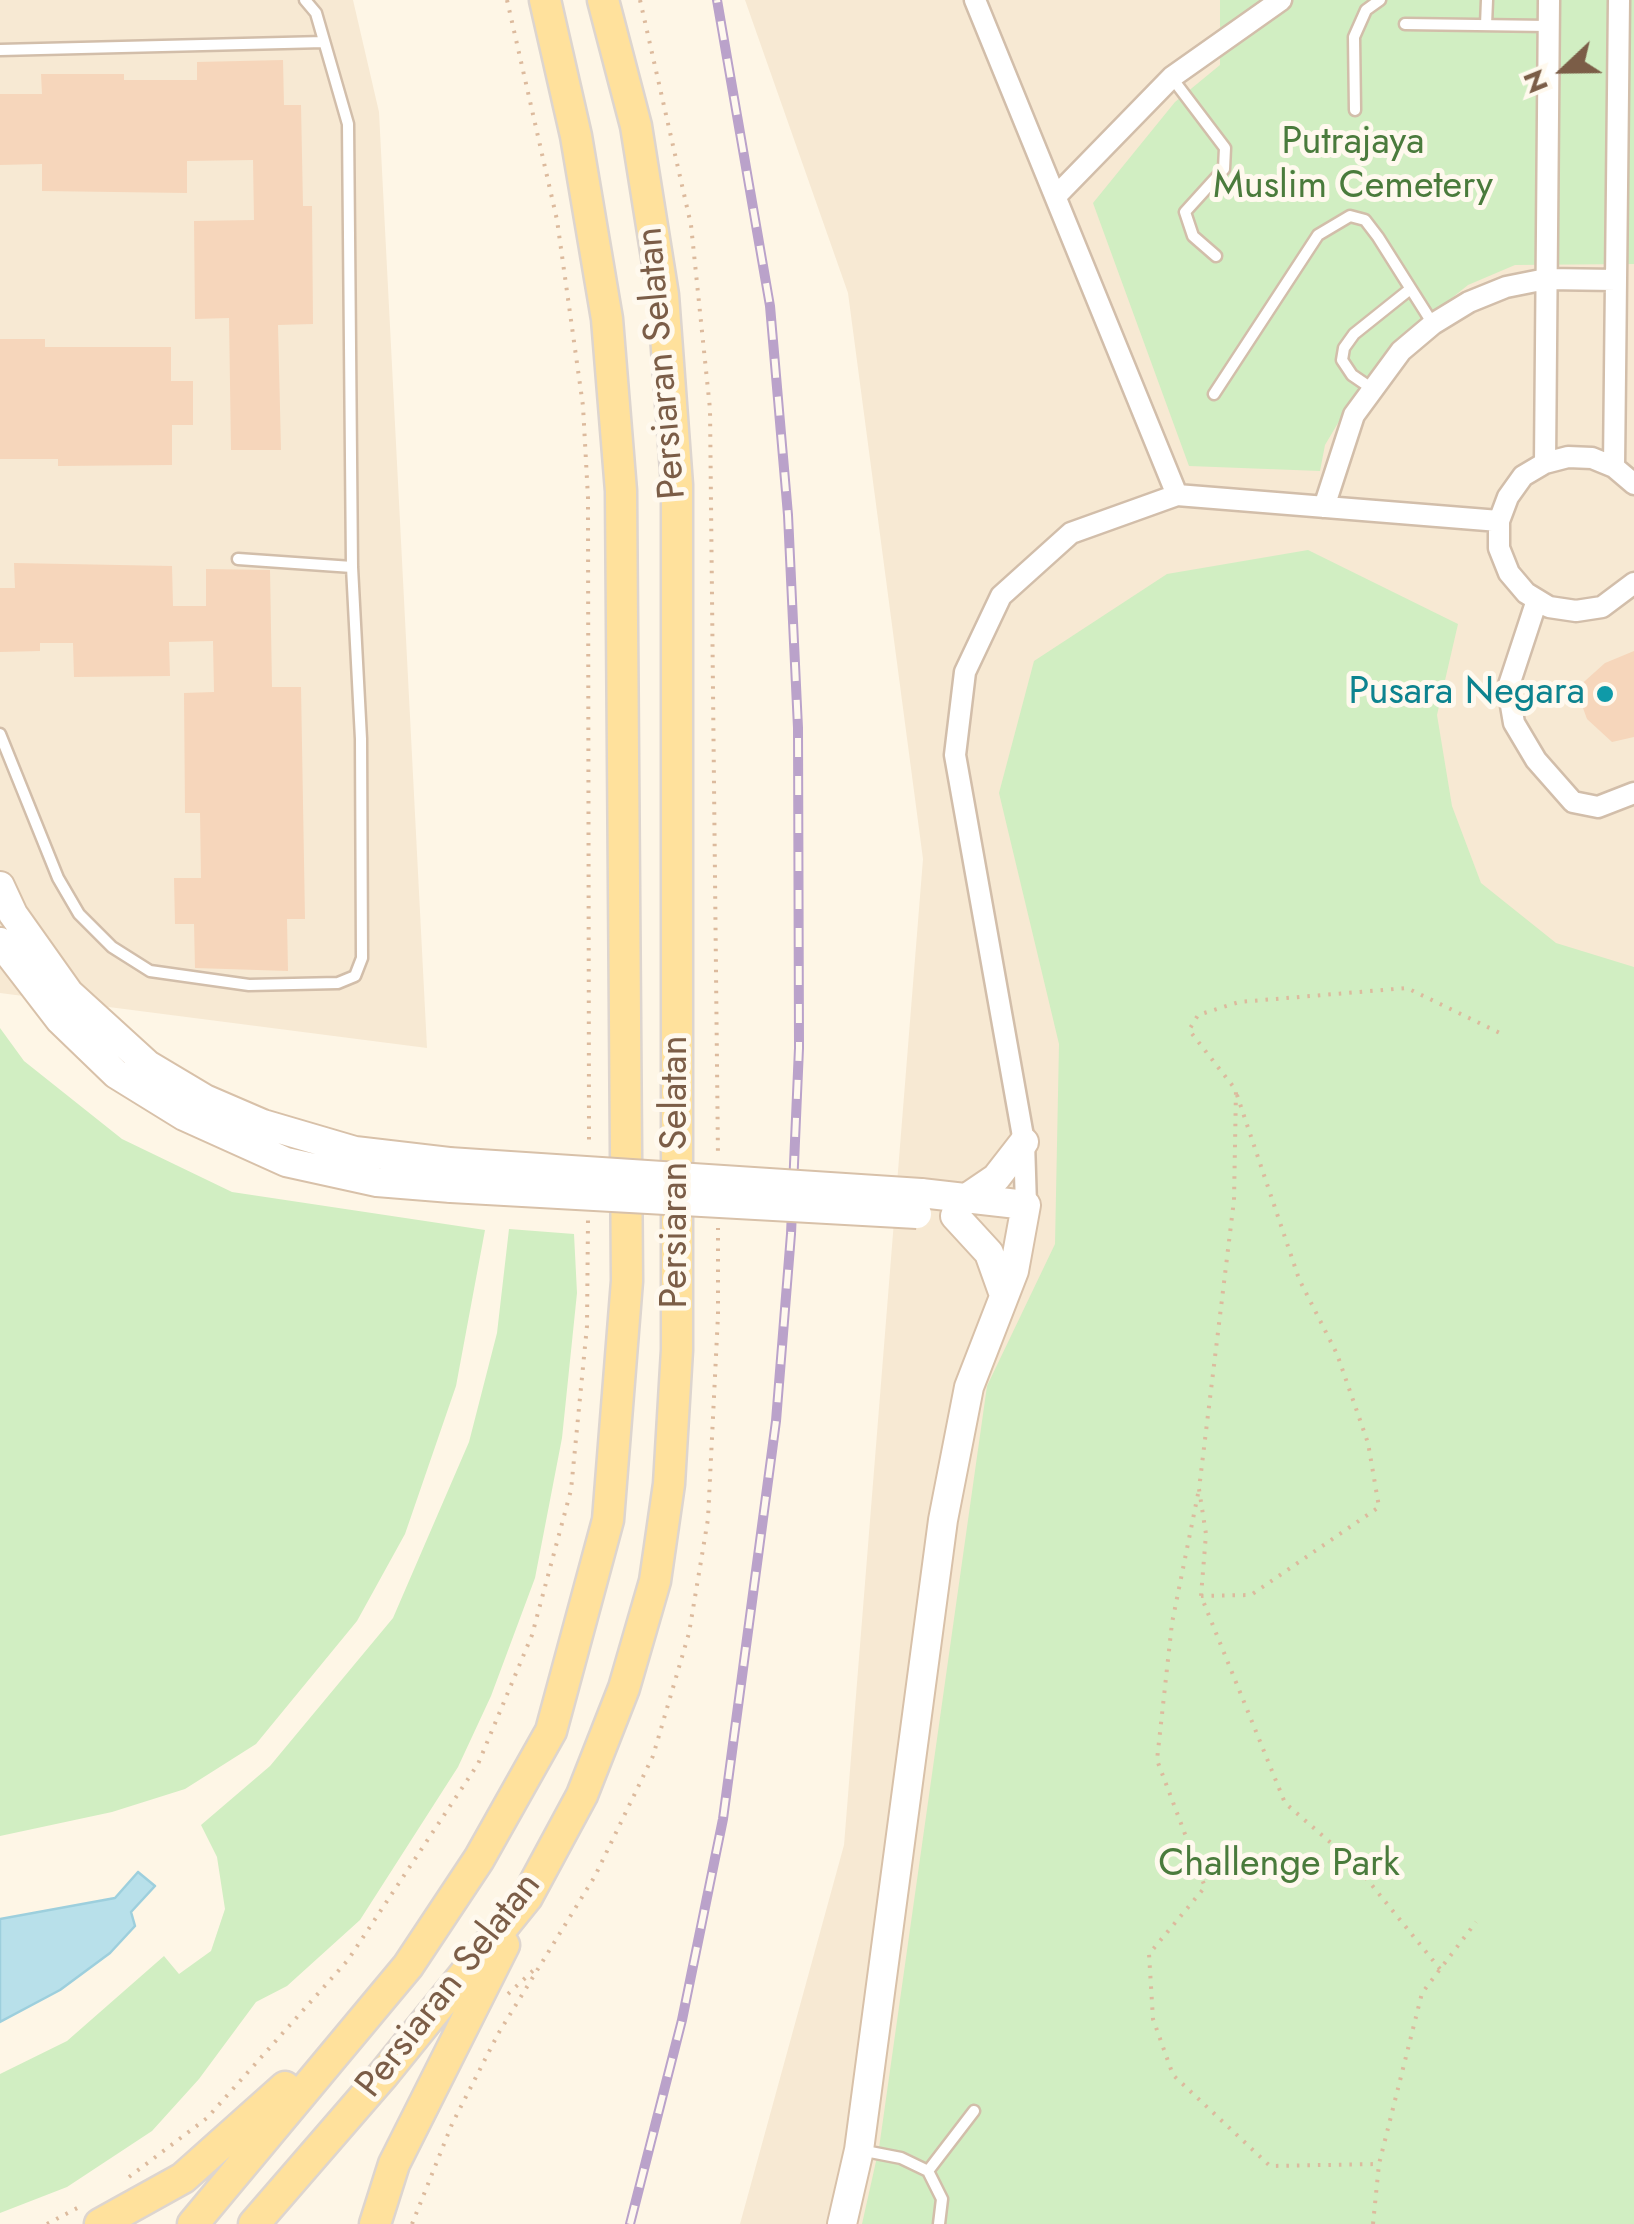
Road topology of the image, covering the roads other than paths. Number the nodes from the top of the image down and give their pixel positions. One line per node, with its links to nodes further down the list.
1 (305, 0): 13 (lane)
2 (545, 0): 45 (main road, Persiaran Selatan)
3 (603, 0): 44 (main road, Persiaran Selatan)
4 (975, 0): 17 (street)
5 (1281, 0): 15 (street)
6 (1380, 0): 16 (lane)
7 (1487, 0): 11 (lane)
8 (1548, 0): 12 (street)
9 (1620, 0): 20 (street)
10 (1404, 24): 11 (lane)
11 (1486, 25): 12 (lane)
12 (1548, 26): 19 (street)
13 (324, 42): 14 (lane); 32 (lane)
14 (0, 50)
15 (1172, 77): 17 (street); 18 (lane)
16 (1355, 110)
17 (1057, 195): 28 (street)
18 (1216, 256)
19 (1546, 279): 20 (street); 22 (street); 25 (street)
20 (1616, 280): 26 (street)
21 (1410, 290): 22 (lane); 23 (lane); 24 (lane)
22 (1433, 324): 23 (street)
23 (1371, 388): 29 (street)
24 (1214, 394)
25 (1545, 463): 26 (street); 30 (street)
26 (1614, 467): 27 (street)
27 (1634, 484)
28 (1177, 495): 29 (street); 39 (street)
29 (1324, 507): 30 (street)
30 (1499, 521): 34 (street)
31 (238, 560): 32 (lane)
32 (352, 567): 35 (lane)
33 (1634, 583): 34 (street)
34 (1537, 600): 36 (street)
35 (0, 734)
36 (1634, 794)
37 (3, 899): 40 (street)
38 (5, 955): 40 (street)
39 (1024, 1142): 41 (street); 42 (street)
40 (450, 1175): 41 (street, bridge)
41 (960, 1208): 42 (street); 43 (street)
42 (1024, 1214): 43 (street)
43 (1004, 1294): 47 (street)
44 (527, 1897): 51 (main road, Persiaran Selatan); 52 (main road)
45 (408, 1966): 49 (main road); 50 (main road, Persiaran Selatan)
46 (974, 2111): 48 (lane)
47 (860, 2150): 48 (lane); 53 (street)
48 (928, 2171): 54 (lane)
49 (100, 2224)
50 (193, 2224)
51 (254, 2224)
52 (375, 2224)
53 (842, 2224)
54 (938, 2224)

